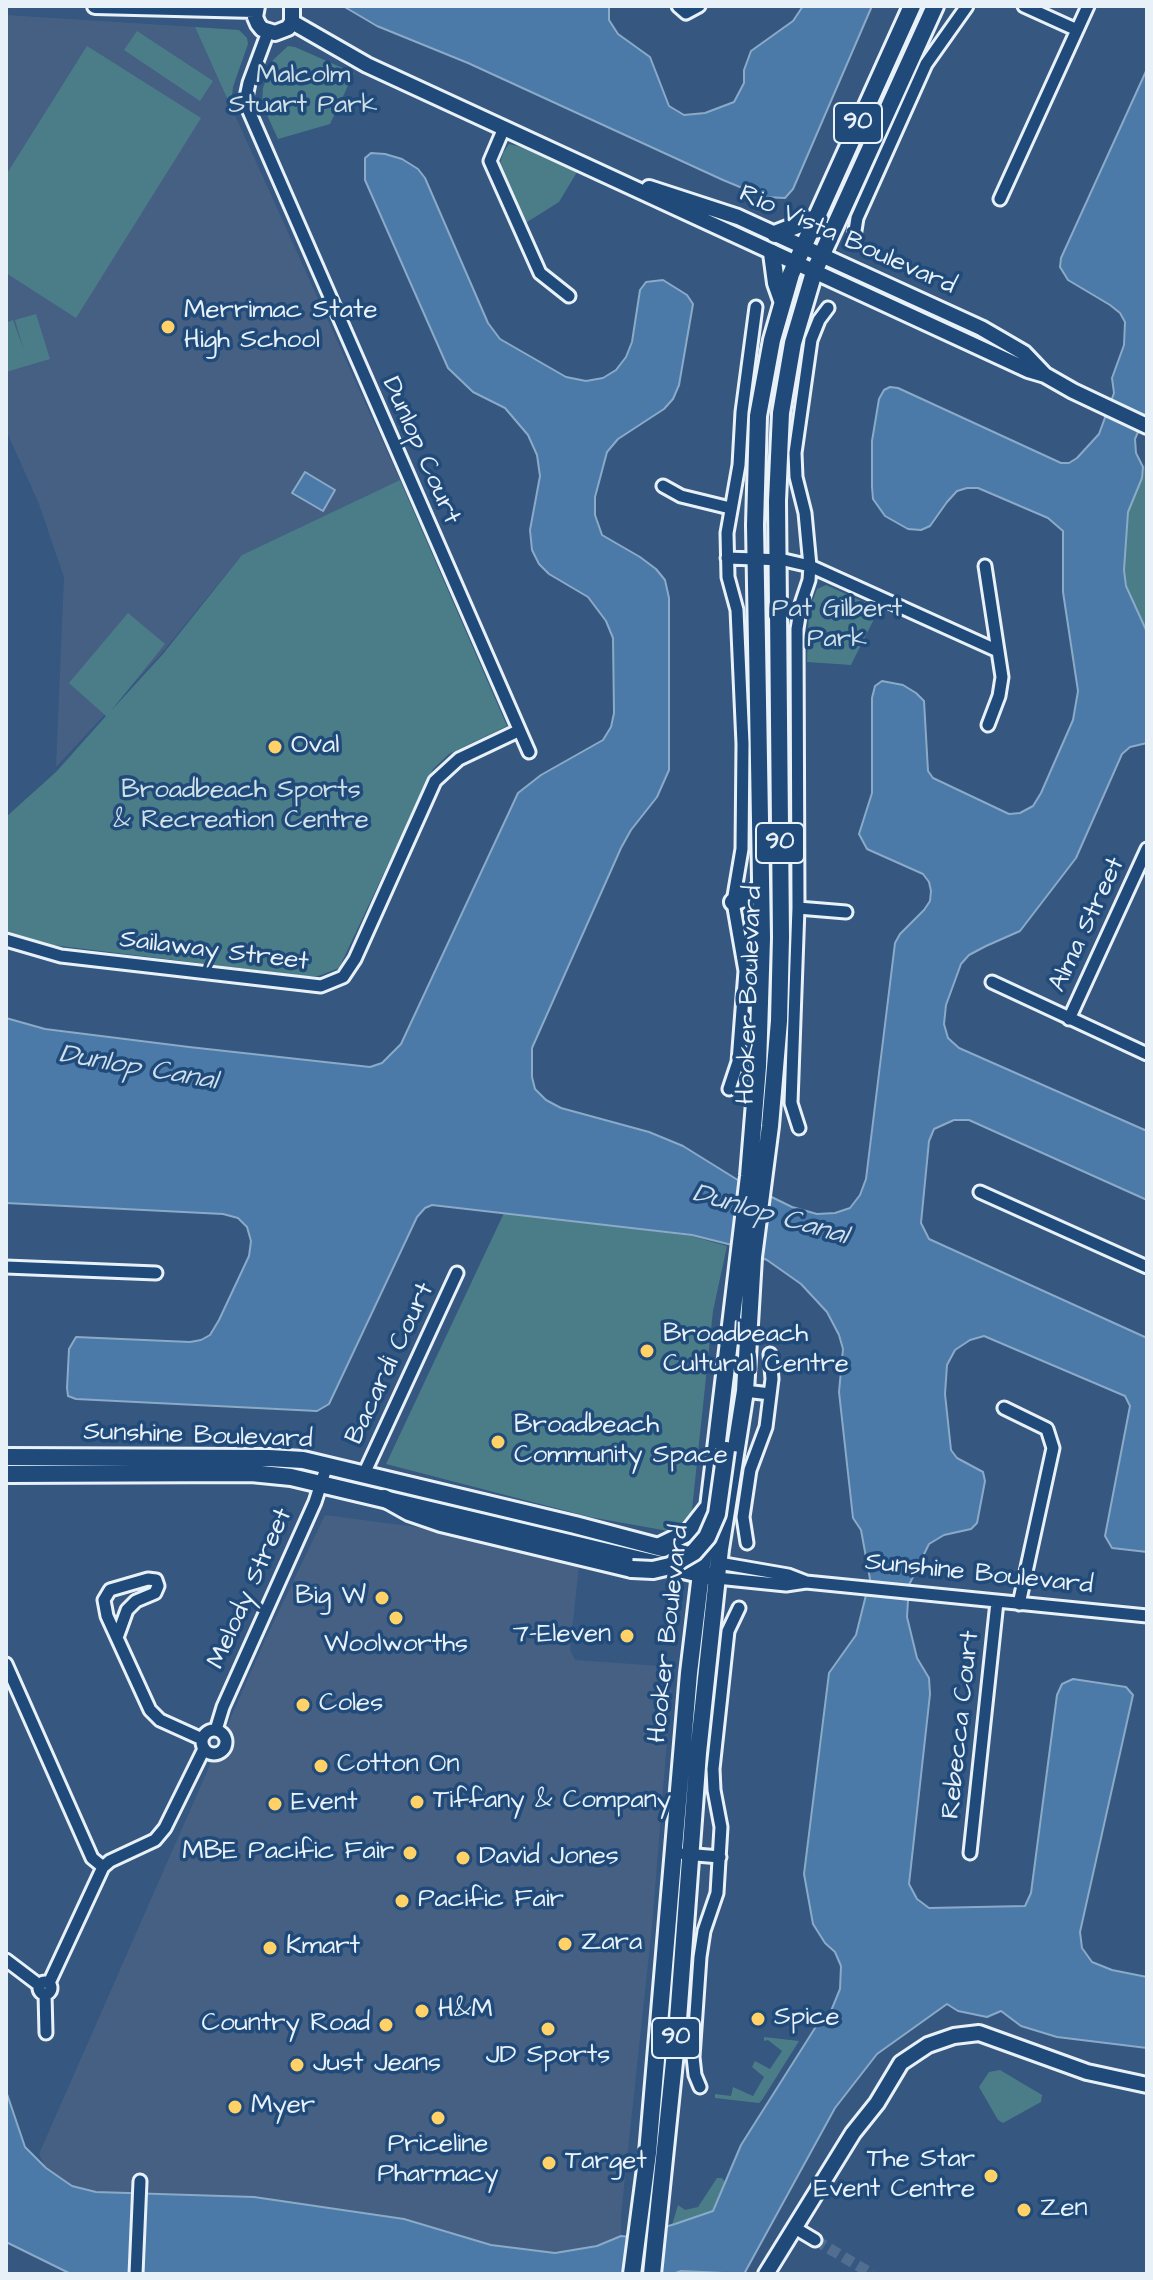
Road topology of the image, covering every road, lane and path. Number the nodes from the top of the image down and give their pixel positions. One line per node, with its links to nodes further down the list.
1 (95, 6): 11 (street)
2 (292, 6): 12 (street)
3 (678, 6): 4 (street)
4 (699, 6)
5 (904, 6): 13 (street)
6 (912, 6): 13 (main road, Hooker Boulevard / 90)
7 (935, 6): 24 (main road, Hooker Boulevard / 90)
8 (967, 6): 21 (street)
9 (1024, 6): 14 (street)
10 (1088, 6): 14 (street)
11 (256, 8): 15 (street)
12 (292, 22): 15 (street); 16 (street, Rio Vista Boulevard)
13 (901, 29): 19 (main road, Hooker Boulevard / 90)
14 (1077, 30): 18 (street)
15 (268, 32): 42 (street, Dunlop Court)
16 (504, 128): 17 (street, Rio Vista Boulevard); 27 (street)
17 (614, 178): 20 (street, Rio Vista Boulevard); 23 (street, Rio Vista Boulevard)
18 (1000, 199)
19 (815, 218): 20 (main road); 22 (main road, Hooker Boulevard / 90)
20 (775, 234): 22 (street, Rio Vista Boulevard)
21 (854, 237)
22 (803, 246): 24 (street, Rio Vista Boulevard); 25 (main road, Hooker Boulevard / 90)
23 (772, 253): 25 (street, Rio Vista Boulevard); 28 (main road)
24 (822, 254): 26 (main road, Hooker Boulevard / 90); 31 (street, Rio Vista Boulevard)
25 (796, 263): 26 (street, Rio Vista Boulevard); 28 (main road, Hooker Boulevard / 90)
26 (814, 272): 31 (street, Rio Vista Boulevard); 37 (main road, Hooker Boulevard / 90)
27 (569, 296)
28 (782, 300): 36 (main road, Hooker Boulevard / 90)
29 (756, 307): 34 (street, Hooker Boulevard)
30 (828, 308): 38 (street, Hooker Boulevard)
31 (1045, 375): 32 (street, Rio Vista Boulevard)
32 (1145, 425)
33 (663, 486): 34 (street)
34 (730, 508): 35 (street, Hooker Boulevard)
35 (727, 558): 36 (street); 46 (street, Hooker Boulevard)
36 (755, 559): 37 (street); 45 (main road, Hooker Boulevard / 90)
37 (777, 560): 38 (street); 56 (main road, Hooker Boulevard / 90)
38 (810, 566): 40 (street); 47 (street, Hooker Boulevard)
39 (985, 566): 40 (street)
40 (998, 651): 41 (street)
41 (988, 725)
42 (518, 731): 43 (street, Dunlop Court); 50 (street, Sailaway Street)
43 (529, 752)
44 (1147, 849): 52 (street, Alma Street)
45 (761, 887): 46 (main road); 49 (main road, Hooker Boulevard / 90)
46 (733, 902): 49 (main road); 54 (street, Hooker Boulevard)
47 (798, 908): 48 (street); 55 (street, Hooker Boulevard)
48 (846, 912)
49 (762, 914): 56 (main road, Hooker Boulevard / 90)
50 (6, 940)
51 (992, 982): 52 (street)
52 (1069, 1019): 53 (street)
53 (1147, 1054)
54 (729, 1089)
55 (799, 1128)
56 (755, 1181): 58 (main road, Hooker Boulevard / 90)
57 (980, 1192): 60 (street)
58 (746, 1256): 63 (main road, Hooker Boulevard / 90); 74 (main road, Hooker Boulevard / 90)
59 (6, 1267): 61 (street)
60 (1147, 1267)
61 (156, 1273)
62 (457, 1273): 71 (street, Bacardi Court)
63 (748, 1341): 65 (main road, Hooker Boulevard / 90); 73 (main road, bridge)
64 (770, 1354): 66 (street)
65 (745, 1391): 66 (street); 77 (main road, Hooker Boulevard / 90)
66 (770, 1394): 75 (street)
67 (1004, 1408): 79 (street)
68 (6, 1457): 69 (main road, Sunshine Boulevard)
69 (327, 1465): 71 (main road, Sunshine Boulevard); 72 (street, Melody Street)
70 (6, 1474): 72 (main road, Sunshine Boulevard)
71 (364, 1474): 76 (main road, Sunshine Boulevard)
72 (321, 1484): 73 (main road, Sunshine Boulevard); 84 (street, Melody Street)
73 (384, 1498): 77 (main road, Sunshine Boulevard)
74 (708, 1507): 76 (main road); 77 (main road, Hooker Boulevard / 90)
75 (747, 1543)
76 (660, 1546): 77 (main road, Sunshine Boulevard)
77 (710, 1569): 78 (street, Sunshine Boulevard); 87 (main road, Hooker Boulevard / 90)
78 (997, 1602): 79 (street, Sunshine Boulevard); 86 (street, Rebecca Court)
79 (1019, 1604): 81 (street, Sunshine Boulevard)
80 (739, 1608): 88 (street)
81 (1147, 1616)
82 (118, 1635): 82 (street); 85 (street)
83 (6, 1664): 89 (street)
84 (216, 1730): 85 (street); 85 (street)
85 (203, 1744): 89 (street)
86 (970, 1853)
87 (682, 1854): 88 (street); 99 (main road, Hooker Boulevard / 90); 100 (main road, Hooker Boulevard / 90)
88 (720, 1857): 94 (street)
89 (103, 1867): 91 (street)
90 (6, 1960): 91 (street)
91 (44, 1987): 92 (street)
92 (46, 2033)
93 (1147, 2085): 96 (street)
94 (700, 2087)
95 (140, 2186): 98 (street)
96 (795, 2228): 97 (street); 101 (street)
97 (815, 2240)
98 (136, 2274)
99 (632, 2274)
100 (652, 2274)
101 (766, 2274)

